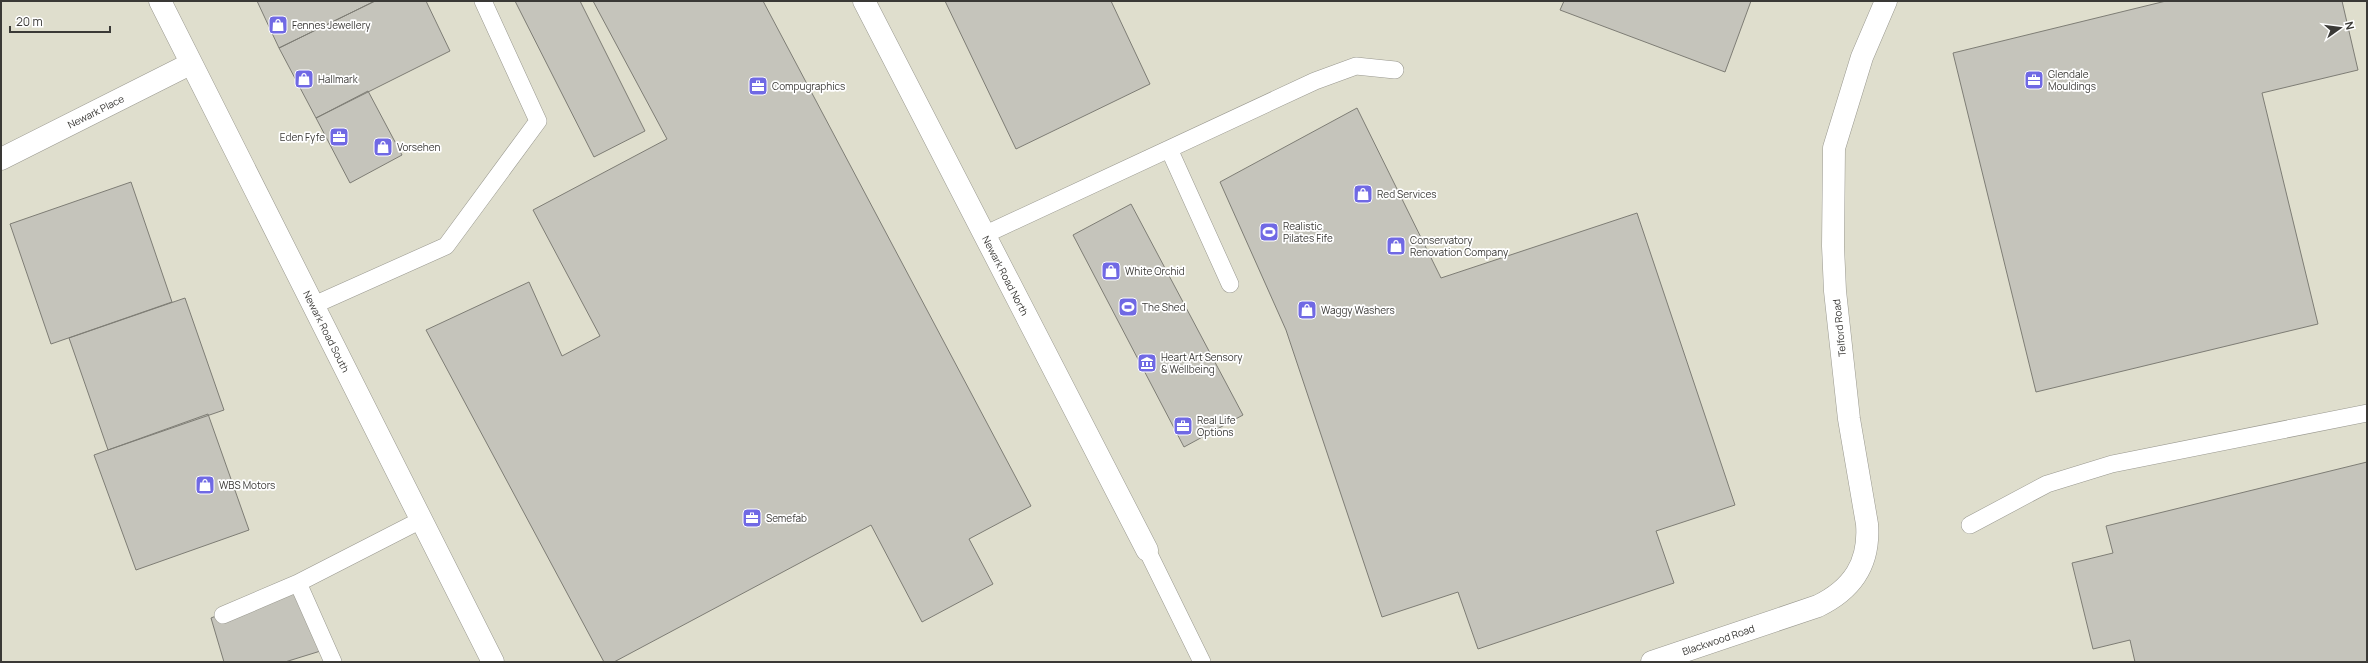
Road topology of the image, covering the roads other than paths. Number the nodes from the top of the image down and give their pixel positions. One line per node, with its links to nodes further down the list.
1 (160, 1): 5 (street, Newark Road South)
2 (483, 1): 11 (lane)
3 (864, 1): 9 (street, Newark Road North)
4 (1886, 1): 18 (street, Telford Road)
5 (190, 64): 8 (street, Newark Place); 11 (street, Newark Road South)
6 (1395, 70): 7 (lane)
7 (1169, 149): 9 (lane); 10 (lane)
8 (1, 159)
9 (984, 235): 15 (street, Newark Road North)
10 (1230, 284)
11 (314, 305): 13 (street, Newark Road South)
12 (2367, 413): 14 (lane)
13 (421, 520): 16 (lane); 20 (street, Newark Road South)
14 (1970, 525)
15 (1147, 550): 21 (lane)
16 (298, 583): 17 (lane); 19 (lane)
17 (222, 615)
18 (1785, 616): 22 (street, Blackwood Road)
19 (333, 662)
20 (493, 662)
21 (1202, 662)
22 (1652, 662)

